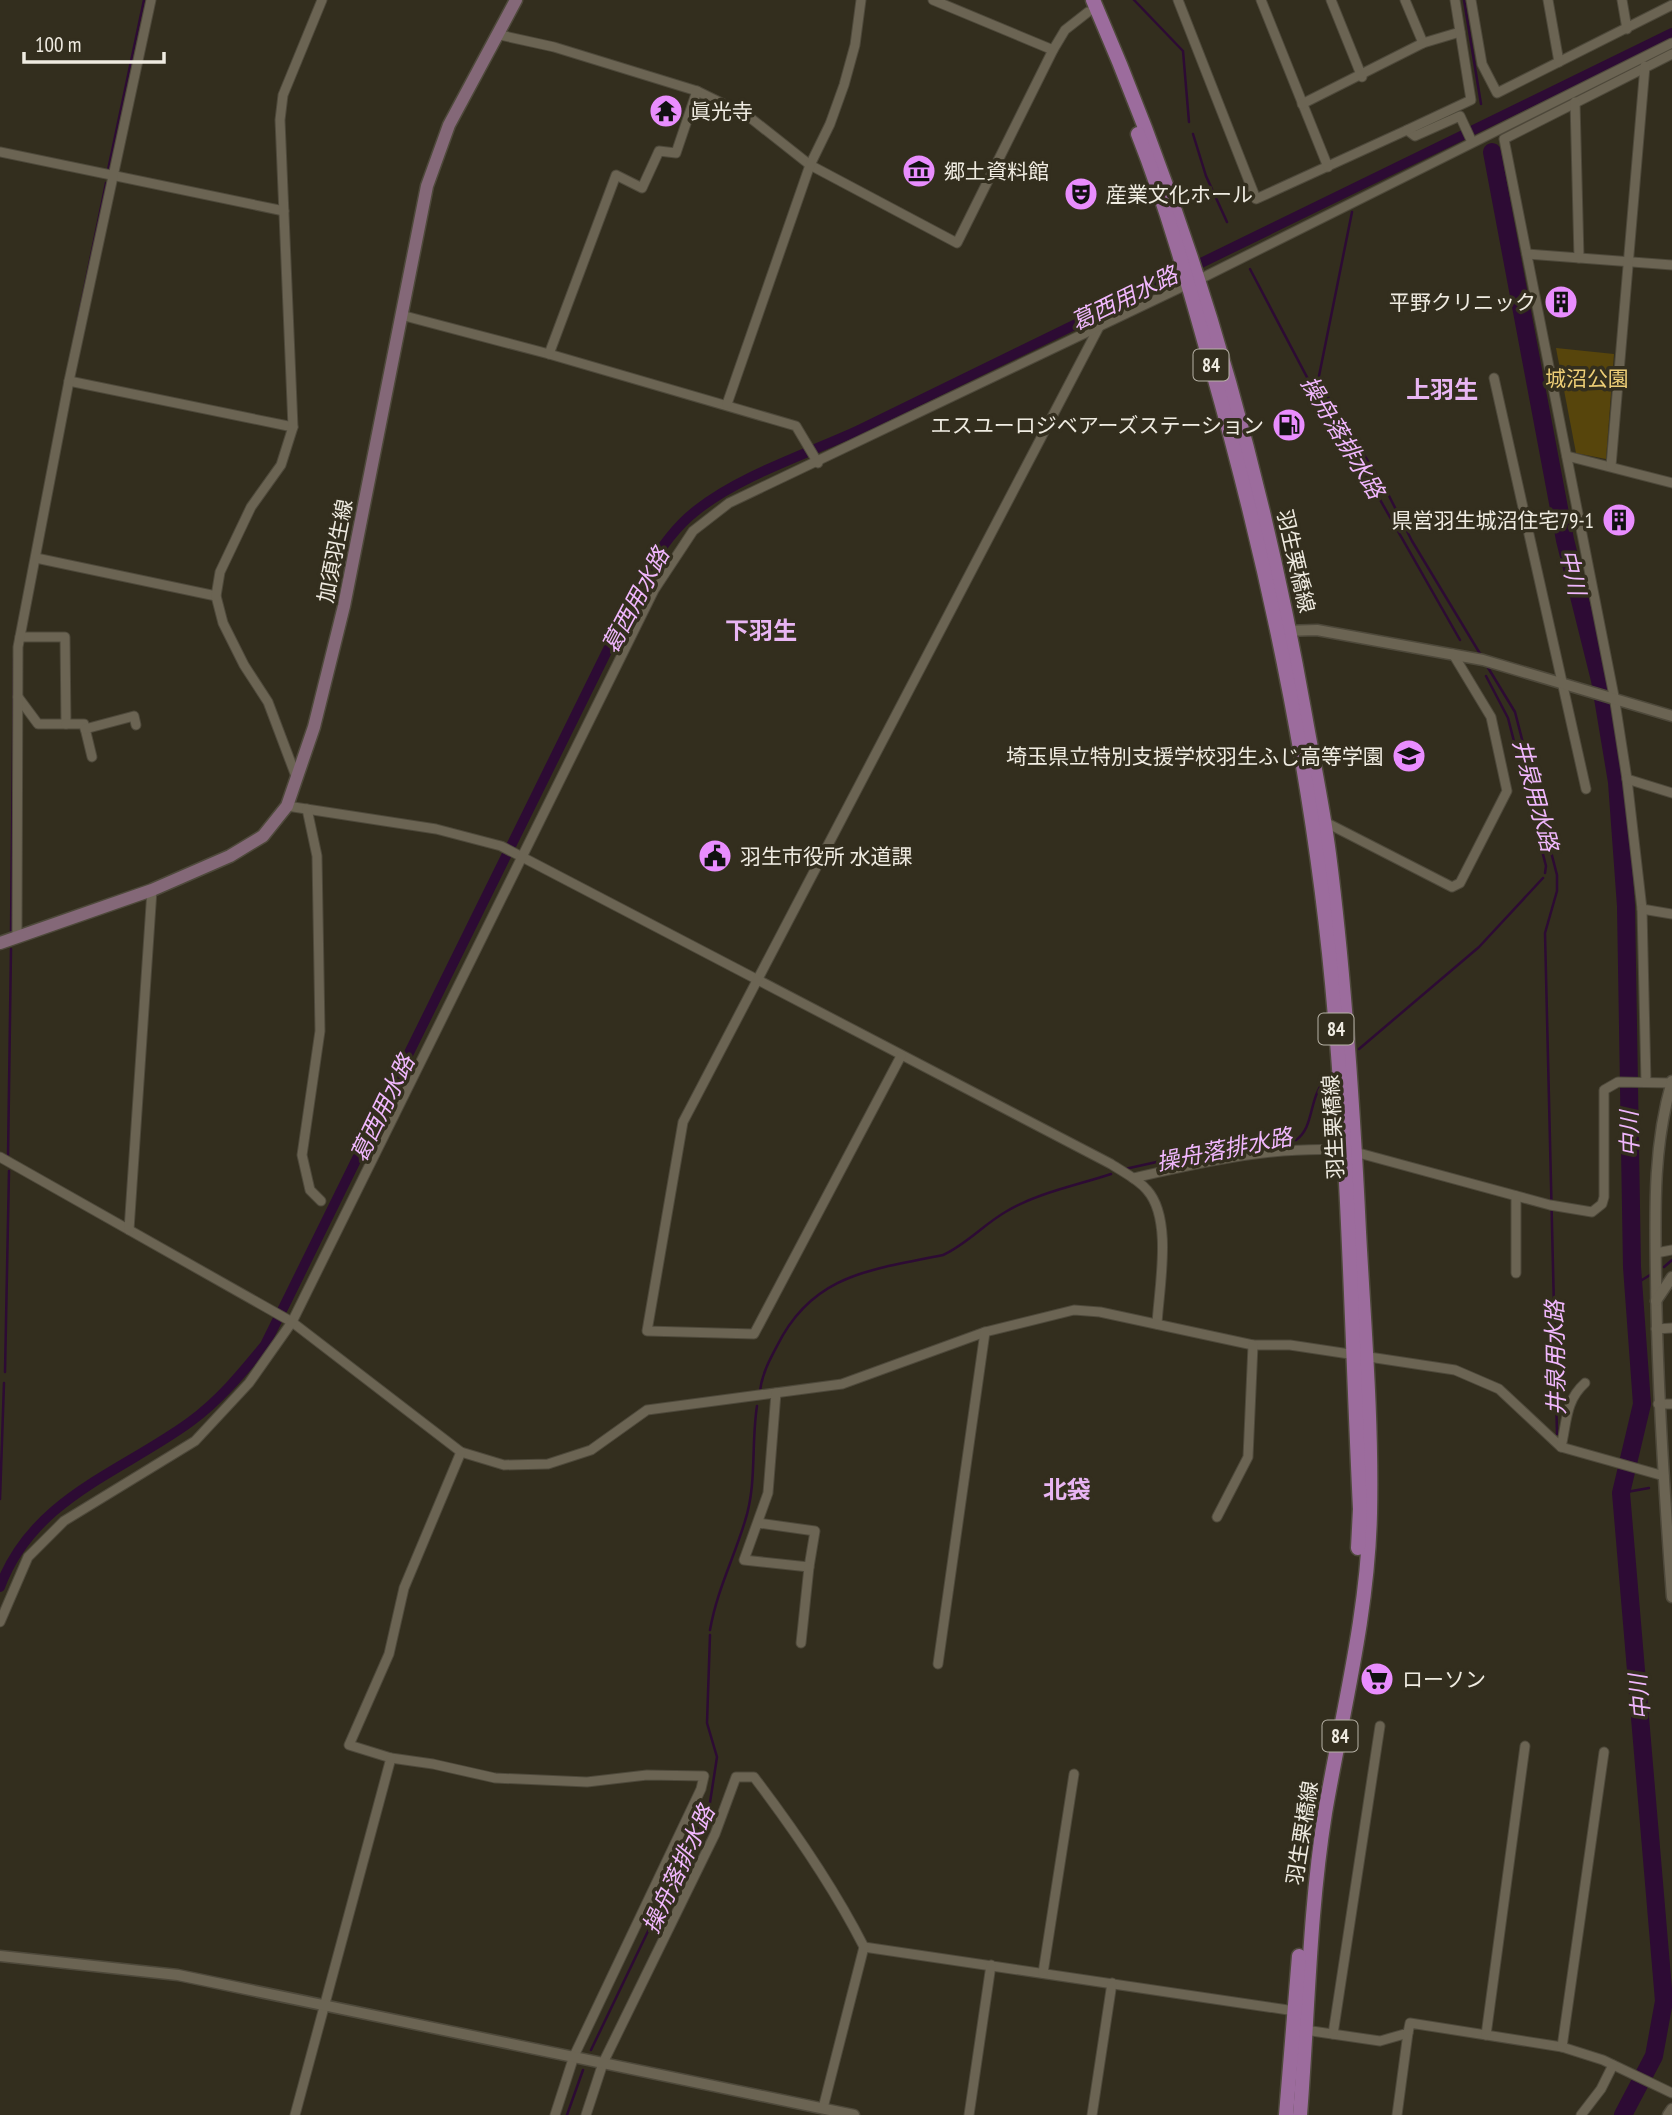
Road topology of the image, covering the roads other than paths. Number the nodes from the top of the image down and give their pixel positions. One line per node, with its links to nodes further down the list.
1 (151, 0): 34 (street)
2 (322, 0): 35 (street)
3 (516, 0): 18 (main road, 加須羽生線)
4 (861, 0): 32 (street)
5 (933, 0): 21 (street)
6 (1178, 0): 33 (street)
7 (1261, 0): 28 (street)
8 (1331, 0): 25 (street)
9 (1405, 0): 19 (street)
10 (1455, 0): 17 (street)
11 (1471, 0): 23 (street)
12 (1549, 0): 23 (street)
13 (1622, 0): 16 (street)
14 (1093, 4): 21 (street); 40 (main road, 羽生栗橋線 / 84)
15 (1672, 5): 16 (street)
16 (1627, 29): 23 (street)
17 (1460, 32): 19 (street); 29 (street)
18 (500, 35): 26 (street); 41 (main road, 加須羽生線)
19 (1423, 43): 25 (street)
20 (1672, 43): 30 (street)
21 (1053, 50): 32 (street)
22 (1672, 54): 24 (street)
23 (1559, 62)
24 (1645, 66): 27 (street); 38 (street)
25 (1362, 77): 28 (street)
26 (697, 91): 32 (street); 43 (street)
27 (1575, 103): 36 (street); 37 (street)
28 (1302, 104): 33 (street)
29 (1407, 130): 30 (street); 33 (street)
30 (1472, 142): 40 (street)
31 (0, 152): 34 (street)
32 (810, 165): 46 (street)
33 (1328, 167)
34 (112, 173): 35 (street); 45 (street)
35 (284, 211): 47 (street)
36 (1527, 254): 37 (street); 48 (street)
37 (1579, 258): 38 (street)
38 (1628, 261): 39 (street); 50 (street)
39 (1672, 265)
40 (1193, 282): 42 (street); 54 (main road, 羽生栗橋線 / 84)
41 (401, 315): 43 (street); 66 (main road, 加須羽生線)
42 (1099, 327): 49 (street); 78 (street)
43 (549, 354): 46 (street)
44 (1494, 379): 57 (street)
45 (69, 381): 47 (street); 52 (street)
46 (727, 404): 49 (street)
47 (293, 428): 53 (street)
48 (1567, 456): 50 (street); 58 (street)
49 (818, 463): 72 (street)
50 (1611, 466): 51 (street)
51 (1672, 484)
52 (36, 558): 53 (street); 55 (street)
53 (216, 596): 66 (street)
54 (1284, 631): 56 (street); 71 (main road, 羽生栗橋線 / 84); 83 (main road, 羽生栗橋線 / 84)
55 (20, 637): 59 (street); 61 (street)
56 (1453, 654): 57 (street); 71 (street)
57 (1562, 682): 58 (street); 67 (street)
58 (1614, 696): 60 (street); 65 (street)
59 (18, 697): 61 (street); 76 (street)
60 (1672, 716)
61 (66, 724): 63 (street)
62 (136, 725): 63 (street)
63 (85, 729): 64 (street)
64 (92, 757)
65 (1627, 779): 68 (street); 74 (street)
66 (297, 780): 69 (main road, 加須羽生線)
67 (1586, 789)
68 (1672, 793)
69 (287, 806): 70 (street); 73 (main road, 加須羽生線)
70 (307, 808): 72 (street); 87 (street)
71 (1323, 821): 83 (main road, 羽生栗橋線 / 84)
72 (521, 856): 78 (street); 94 (street)
73 (152, 890): 76 (main road, 加須羽生線); 88 (street)
74 (1642, 909): 75 (street); 80 (street)
75 (1672, 914)
76 (17, 937): 77 (main road, 加須羽生線)
77 (0, 943)
78 (758, 979): 79 (street); 79 (street)
79 (901, 1056): 85 (street)
80 (1642, 1082): 81 (street); 86 (street)
81 (1672, 1082): 82 (street)
82 (1668, 1118): 90 (street)
83 (1349, 1151): 85 (street); 86 (street); 100 (main road, 羽生栗橋線 / 84)
84 (0, 1157): 88 (street)
85 (1133, 1178): 95 (street)
86 (1516, 1196): 91 (street)
87 (321, 1202)
88 (129, 1230): 94 (street)
89 (1672, 1250): 90 (street)
90 (1656, 1253): 93 (street)
91 (1516, 1273)
92 (1672, 1277): 93 (street)
93 (1656, 1301): 97 (street)
94 (292, 1322): 106 (street); 112 (street)
95 (1157, 1324): 98 (street); 99 (street)
96 (1672, 1328): 97 (street)
97 (1656, 1329): 103 (street)
98 (985, 1332): 102 (street); 114 (street)
99 (1253, 1345): 100 (street); 108 (street)
100 (1359, 1355): 105 (street); 126 (main road, 羽生栗橋線 / 84); 127 (main road, 羽生栗橋線 / 84)
101 (1585, 1382): 105 (street)
102 (776, 1393): 106 (street); 109 (street)
103 (1658, 1404): 104 (street); 107 (street)
104 (1672, 1404)
105 (1561, 1447): 107 (street)
106 (461, 1452): 118 (street)
107 (1666, 1479): 111 (street)
108 (1217, 1517)
109 (758, 1523): 110 (street); 110 (street)
110 (809, 1567): 113 (street)
111 (1672, 1597)
112 (0, 1622)
113 (801, 1643)
114 (938, 1664)
115 (1380, 1726): 129 (street)
116 (1525, 1746): 130 (street)
117 (1604, 1752): 131 (street)
118 (391, 1758): 125 (street); 132 (street)
119 (1074, 1774): 123 (street)
120 (864, 1947): 122 (street); 133 (street); 136 (street)
121 (0, 1956): 125 (street)
122 (991, 1965): 123 (street); 142 (street)
123 (1043, 1973): 124 (street)
124 (1112, 1983): 126 (street); 143 (street)
125 (324, 2006): 132 (street); 138 (street)
126 (1294, 2011): 144 (main road, 羽生栗橋線 / 84)
127 (1305, 2030): 129 (street); 145 (main road, 羽生栗橋線 / 84)
128 (1408, 2033): 129 (street); 130 (street); 146 (street)
129 (1333, 2034)
130 (1486, 2035): 131 (street)
131 (1562, 2047): 134 (street)
132 (574, 2056): 133 (street); 139 (street)
133 (603, 2063): 136 (street); 140 (street)
134 (1613, 2065): 135 (street); 147 (street)
135 (1671, 2092)
136 (822, 2108): 141 (street)
137 (1672, 2109): 148 (street)
138 (295, 2115)
139 (555, 2115)
140 (586, 2115)
141 (854, 2115)
142 (969, 2115)
143 (1092, 2115)
144 (1286, 2115)
145 (1300, 2115)
146 (1397, 2115)
147 (1581, 2115)
148 (1668, 2115)

